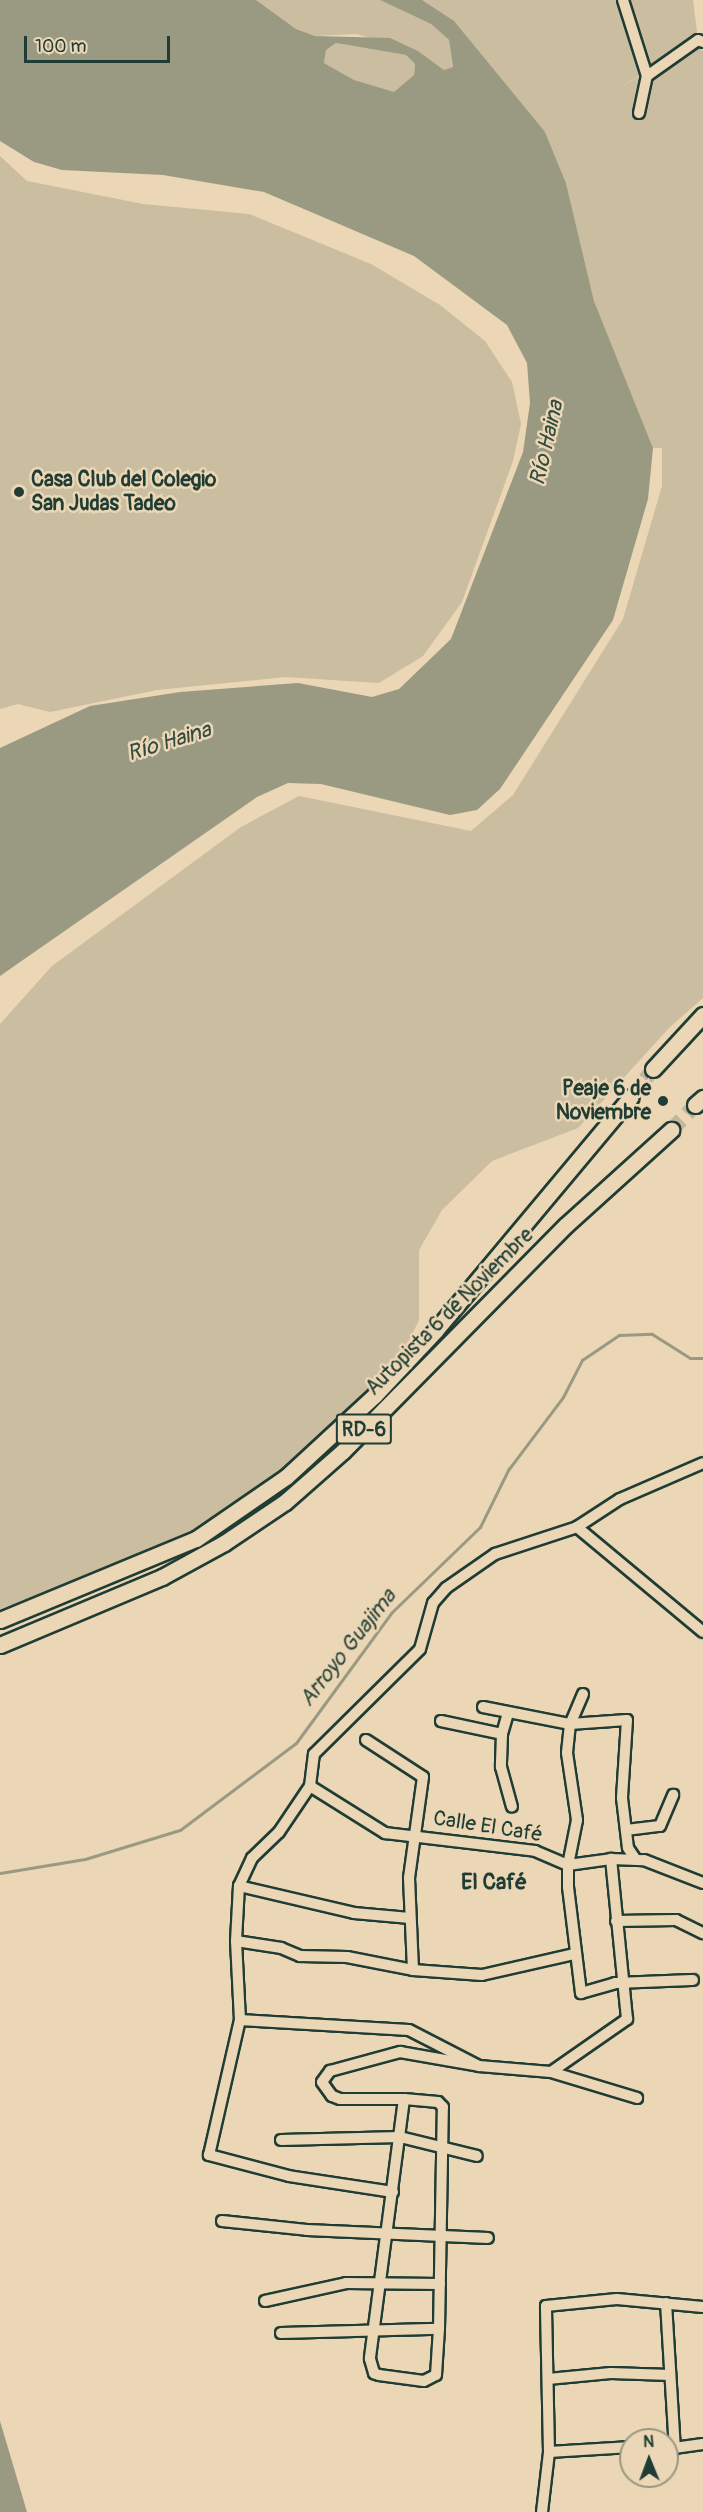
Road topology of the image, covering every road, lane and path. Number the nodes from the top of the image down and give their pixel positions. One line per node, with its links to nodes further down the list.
1 (623, 0): 3 (street)
2 (703, 42): 3 (street)
3 (647, 76): 4 (street)
4 (639, 113)
5 (703, 1014): 6 (highway)
6 (653, 1069)
7 (631, 1097): 11 (highway, Autopista 6 de Noviembre / RD-6)
8 (671, 1130): 13 (highway, Autopista 6 de Noviembre / RD-6)
9 (703, 1463): 10 (street)
10 (577, 1527): 12 (street); 21 (street)
11 (0, 1620)
12 (703, 1632)
13 (0, 1645)
14 (583, 1694): 18 (street)
15 (483, 1707): 16 (street)
16 (508, 1713): 18 (street); 19 (street)
17 (441, 1721): 19 (street)
18 (570, 1724): 24 (street); 28 (street)
19 (502, 1734): 23 (street)
20 (366, 1740): 25 (street)
21 (310, 1786): 25 (street, Calle El Café); 30 (street)
22 (673, 1795): 24 (street)
23 (512, 1807)
24 (626, 1830): 27 (street)
25 (415, 1835): 28 (street, Calle El Café); 31 (street)
26 (611, 1859): 27 (street); 28 (street); 32 (street)
27 (636, 1860): 29 (street)
28 (568, 1865): 35 (street)
29 (703, 1883)
30 (239, 1886): 31 (street); 34 (street)
31 (410, 1918): 36 (street)
32 (616, 1921): 33 (street); 38 (street)
33 (703, 1933)
34 (236, 1941): 36 (street); 39 (street)
35 (574, 1954): 36 (street); 38 (street)
36 (413, 1970)
37 (693, 1980): 38 (street)
38 (624, 1983): 41 (street)
39 (240, 2020): 40 (street); 48 (street)
40 (478, 2066): 41 (street); 43 (street)
41 (550, 2072): 42 (street)
42 (637, 2098)
43 (404, 2099): 44 (street); 46 (street)
44 (400, 2137): 45 (street); 46 (street); 48 (street)
45 (281, 2140)
46 (445, 2148): 47 (street); 51 (street)
47 (477, 2156)
48 (393, 2192): 50 (street)
49 (222, 2221): 50 (street)
50 (388, 2233): 51 (street); 53 (street)
51 (442, 2236): 52 (street); 54 (street)
52 (488, 2238)
53 (381, 2282): 54 (street); 55 (street); 58 (street)
54 (440, 2284): 59 (street)
55 (265, 2301)
56 (666, 2303): 57 (street); 61 (street); 62 (street)
57 (703, 2307)
58 (375, 2329): 59 (street); 59 (street); 60 (street)
59 (439, 2330)
60 (281, 2333)
61 (670, 2375): 62 (street); 63 (street)
62 (548, 2379): 67 (street)
63 (671, 2428)
64 (703, 2444): 66 (street)
65 (619, 2448): 67 (street)
66 (679, 2448)
67 (549, 2452): 68 (street)
68 (542, 2512)

